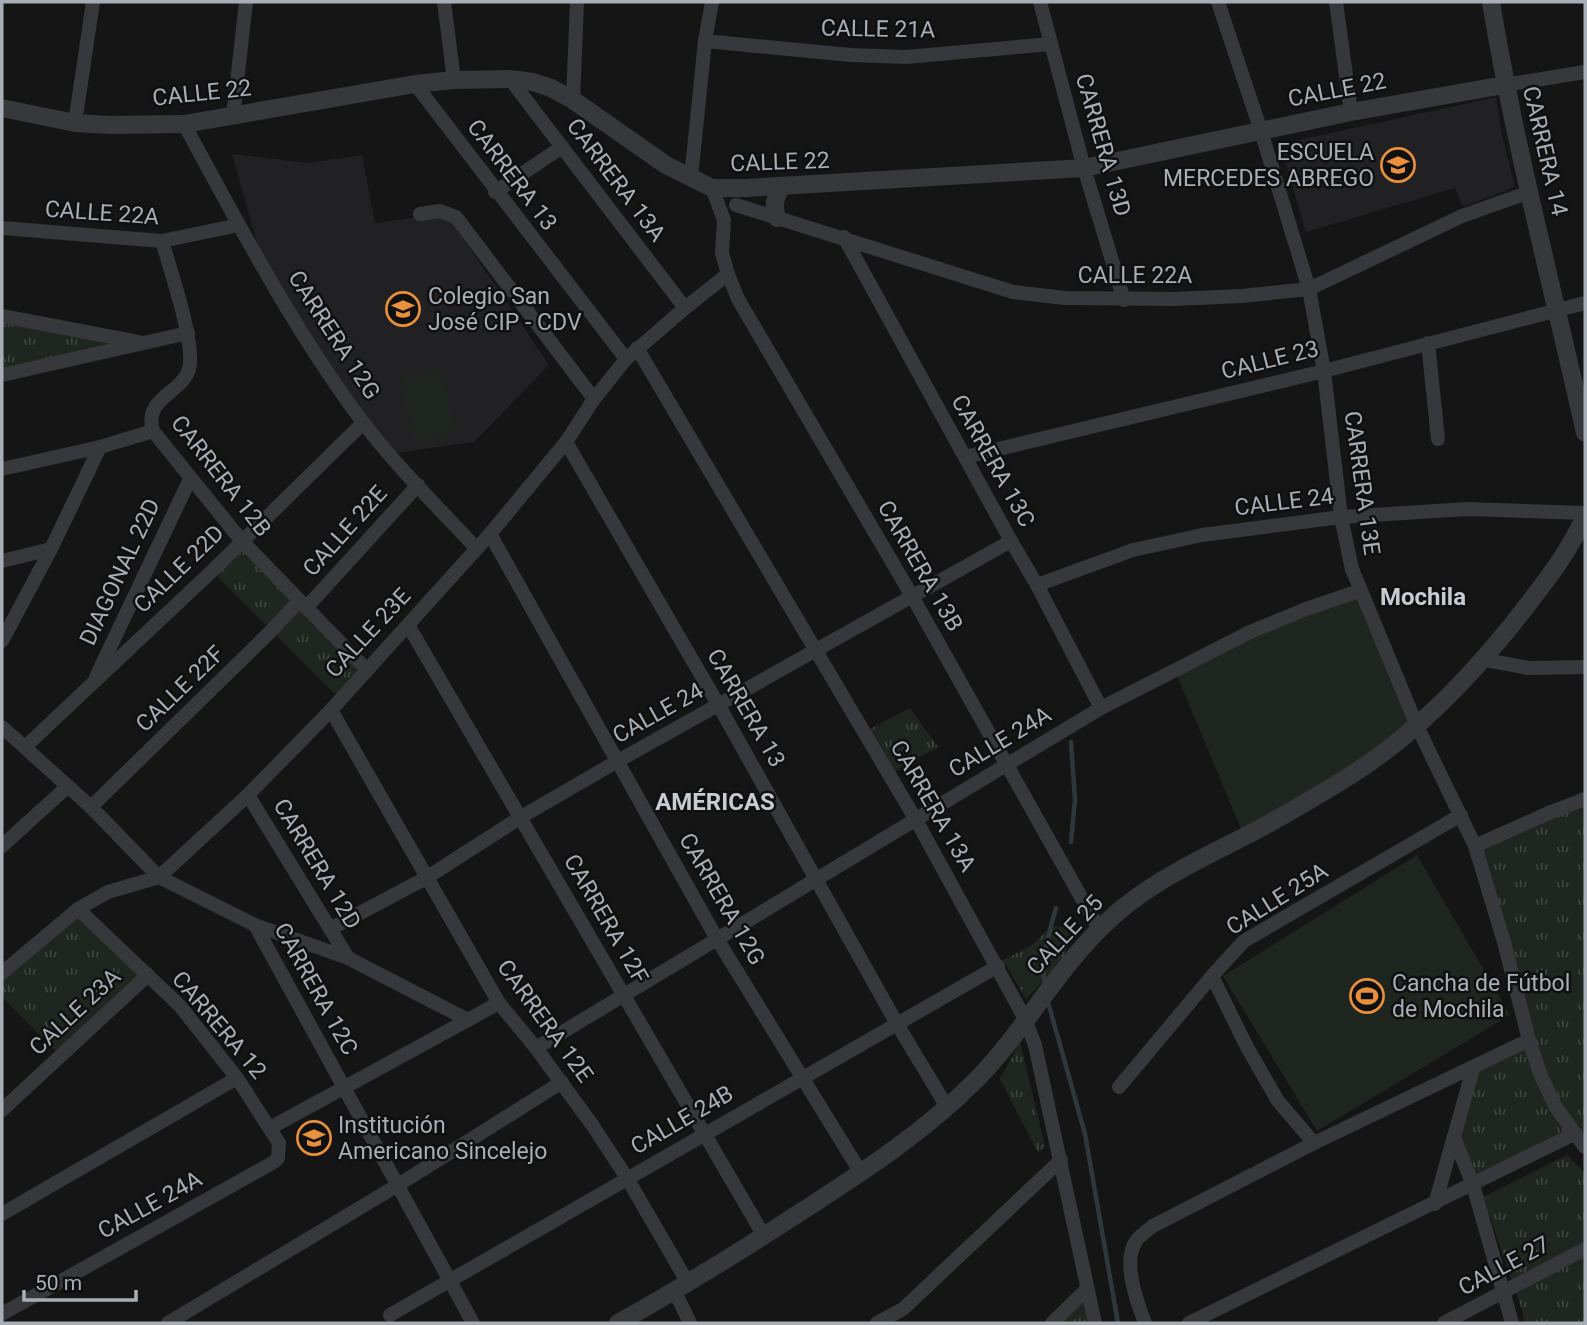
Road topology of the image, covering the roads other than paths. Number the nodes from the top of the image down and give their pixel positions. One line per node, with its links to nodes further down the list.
1 (93, 2): 21 (street)
2 (246, 2): 20 (street)
3 (444, 2): 14 (street)
4 (577, 2): 17 (street, CARRERA 13A)
5 (712, 2): 10 (street)
6 (1040, 2): 11 (street, CARRERA 13D)
7 (1218, 2): 23 (street, CARRERA 13E)
8 (1336, 2): 19 (street)
9 (1491, 2): 16 (street, CARRERA 14)
10 (705, 41): 11 (street, CALLE 21A); 26 (street)
11 (1051, 44): 25 (street, CARRERA 13D)
12 (1585, 72): 16 (street, CALLE 22)
13 (510, 79): 14 (street, CALLE 22); 17 (street, CALLE 22); 24 (street, CARRERA 13A)
14 (454, 80): 15 (street, CALLE 22)
15 (415, 85): 20 (street, CALLE 22); 30 (street, CARRERA 13)
16 (1504, 85): 19 (street, CALLE 22); 31 (street, CARRERA 14)
17 (573, 100): 26 (street, CALLE 22)
18 (2, 108): 21 (street, CALLE 22)
19 (1351, 112): 23 (street, CALLE 22)
20 (233, 117): 22 (street, CALLE 22)
21 (75, 123): 22 (street, CALLE 22)
22 (184, 124): 36 (street, CARRERA 12G)
23 (1261, 131): 25 (street, CALLE 22); 41 (street, CARRERA 13E)
24 (562, 146): 30 (street); 44 (street, CARRERA 13A)
25 (1084, 168): 27 (street, CALLE 22); 42 (street, CARRERA 13D)
26 (691, 178): 28 (street, CALLE 22)
27 (782, 187): 29 (street, CALLE 22); 34 (street)
28 (712, 188): 29 (street, CALLE 22); 35 (street, CARRERA 13B)
29 (746, 188): 32 (street)
30 (495, 192): 51 (street, CARRERA 13)
31 (1527, 193): 41 (street, CALLE 22A); 45 (street, CARRERA 14)
32 (736, 205): 34 (street, CALLE 22A); 35 (street)
33 (420, 214): 54 (street)
34 (777, 218): 38 (street, CALLE 22A)
35 (724, 220): 40 (street, CARRERA 13B)
36 (239, 225): 39 (street, CALLE 22A); 55 (street, CARRERA 12G)
37 (2, 228): 39 (street, CALLE 22A)
38 (844, 237): 42 (street, CALLE 22A); 61 (street, CARRERA 13C)
39 (162, 242): 47 (street, CARRERA 12B)
40 (728, 274): 44 (street, CALLE 23E); 75 (street, CARRERA 13B)
41 (1309, 289): 42 (street, CALLE 22A); 52 (street, CARRERA 13E)
42 (1124, 300)
43 (1585, 303): 45 (street, CALLE 23)
44 (684, 308): 50 (street, CALLE 23E)
45 (1557, 309): 49 (street, CALLE 23); 57 (street, CARRERA 14)
46 (2, 316): 48 (street)
47 (188, 333): 48 (street); 56 (street, CARRERA 12B)
48 (143, 343): 53 (street)
49 (1428, 343): 52 (street, CALLE 23); 58 (street)
50 (637, 348): 51 (street, CALLE 23E); 79 (street, CARRERA 13A)
51 (626, 359): 54 (street, CALLE 23E)
52 (1324, 371): 61 (street, CALLE 23); 66 (street, CARRERA 13E)
53 (2, 375)
54 (594, 399): 59 (street, CALLE 23E)
55 (363, 423): 64 (street, CARRERA 12G); 68 (street, CALLE 22D)
56 (153, 431): 60 (street); 63 (street, CARRERA 12B)
57 (1585, 433)
58 (1438, 439)
59 (566, 442): 67 (street, CALLE 23E); 84 (street, CARRERA 13)
60 (100, 447): 62 (street); 71 (street)
61 (965, 457): 69 (street, CARRERA 13C)
62 (2, 469)
63 (190, 479): 68 (street, CARRERA 12B); 83 (street, DIAGONAL 22D)
64 (418, 485): 70 (street, CARRERA 12G); 76 (street, CALLE 22E)
65 (1585, 514): 66 (street, CALLE 24); 80 (street)
66 (1341, 517): 73 (street, CALLE 24); 74 (street, CARRERA 13E)
67 (490, 534): 70 (street, CALLE 23E); 90 (street, CARRERA 12G)
68 (241, 540): 76 (street, CARRERA 12B); 83 (street, CALLE 22D)
69 (1011, 541): 73 (street, CARRERA 13C); 75 (street, CALLE 24)
70 (476, 548): 77 (street, CALLE 23E)
71 (51, 549): 72 (street); 78 (street)
72 (2, 561)
73 (1037, 585): 85 (street, CARRERA 13C)
74 (1359, 591): 85 (street, CALLE 24A); 87 (street, CARRERA 13E)
75 (912, 596): 79 (street, CALLE 24); 91 (street, CARRERA 13B)
76 (302, 605): 82 (street, CARRERA 12B); 95 (street, CALLE 22F)
77 (408, 625): 82 (street, CALLE 23E); 97 (street, CARRERA 12F)
78 (2, 641)
79 (816, 650): 84 (street, CALLE 24); 98 (street, CARRERA 13A)
80 (1485, 660): 81 (street); 87 (street, CALLE 25)
81 (1585, 667)
82 (366, 669): 86 (street, CALLE 23E)
83 (92, 684): 89 (street, CALLE 22D)
84 (719, 706): 90 (street, CALLE 24); 103 (street, CARRERA 13)
85 (1101, 708): 91 (street, CALLE 24A)
86 (331, 710): 93 (street, CALLE 23E); 102 (street, CARRERA 12E)
87 (1417, 726): 96 (street, CARRERA 13E); 107 (street, CALLE 25)
88 (2, 727): 89 (street, CARRERA 12C)
89 (26, 747): 92 (street, CARRERA 12C)
90 (616, 762): 97 (street, CALLE 24); 108 (street, CARRERA 12G)
91 (1006, 763): 98 (street, CALLE 24A); 107 (street, CARRERA 13B)
92 (67, 787): 95 (street, CARRERA 12C); 99 (street)
93 (248, 795): 101 (street, CALLE 23E); 106 (street, CARRERA 12D)
94 (1585, 799): 100 (street)
95 (91, 807): 101 (street, CARRERA 12C)
96 (1461, 815): 100 (street, CARRERA 13E); 113 (street, CALLE 25A)
97 (522, 817): 102 (street, CALLE 24); 114 (street, CARRERA 12F)
98 (916, 820): 103 (street, CALLE 24A); 110 (street, CARRERA 13A)
99 (2, 846)
100 (1475, 846): 119 (street, CARRERA 13E)
101 (159, 877): 104 (street, CALLE 23E); 105 (street, CARRERA 12C)
102 (426, 877): 106 (street, CALLE 24); 115 (street, CARRERA 12E)
103 (816, 879): 108 (street, CALLE 24A); 118 (street, CARRERA 13)
104 (78, 909): 111 (street, CALLE 23E); 112 (street, CARRERA 12)
105 (254, 925): 109 (street); 126 (street, CARRERA 12C)
106 (330, 929): 109 (street, CARRERA 12D)
107 (1099, 929): 116 (street, CALLE 25)
108 (717, 939): 114 (street, CALLE 24A); 123 (street, CARRERA 12G)
109 (348, 958): 117 (street)
110 (998, 966): 116 (street, CARRERA 13A); 118 (street, CALLE 24B)
111 (2, 973)
112 (148, 975): 122 (street, CARRERA 12); 128 (street, CALLE 23A)
113 (1212, 976): 125 (street, CALLE 25A); 133 (street)
114 (623, 995): 120 (street, CALLE 24A); 130 (street, CARRERA 12F)
115 (499, 1003): 117 (street); 120 (street, CARRERA 12E)
116 (1025, 1019): 127 (street, CALLE 25); 136 (street, CARRERA 13A)
117 (468, 1020): 126 (street)
118 (897, 1024): 123 (street, CALLE 24B); 127 (street, CARRERA 13)
119 (1528, 1041): 121 (street); 131 (street, CARRERA 13E)
120 (536, 1048): 124 (street, CARRERA 12E)
121 (1473, 1069): 132 (street); 133 (street)
122 (237, 1078): 129 (street, CARRERA 12); 142 (street)
123 (803, 1078): 130 (street, CALLE 24B); 137 (street, CARRERA 12G)
124 (562, 1082): 138 (street, CARRERA 12E); 139 (street)
125 (1119, 1087)
126 (344, 1088): 129 (street); 139 (street, CARRERA 12C)
127 (947, 1107): 137 (street, CALLE 25)
128 (2, 1110)
129 (270, 1128): 135 (street, CARRERA 12)
130 (704, 1134): 138 (street, CALLE 24B); 143 (street, CARRERA 12F)
131 (1574, 1134): 134 (street, CARRERA 13E); 140 (street)
132 (1454, 1137): 140 (street); 141 (street)
133 (1314, 1143): 158 (street)
134 (1585, 1147)
135 (279, 1151): 149 (street, CALLE 24A)
136 (1061, 1160): 147 (street, CARRERA 13A); 155 (street)
137 (861, 1173): 143 (street, CALLE 25)
138 (628, 1178): 145 (street, CALLE 24B); 146 (street, CARRERA 12E)
139 (398, 1185): 145 (street, CARRERA 12C); 151 (street)
140 (1473, 1185): 141 (street); 148 (street)
141 (1435, 1204): 159 (street)
142 (2, 1214)
143 (764, 1236): 146 (street, CALLE 25)
144 (1585, 1249): 148 (street, CALLE 27)
145 (450, 1282): 150 (street, CALLE 24B); 152 (street, CARRERA 12C)
146 (681, 1287): 153 (street, CALLE 25); 154 (street, CARRERA 12E)
147 (1087, 1289): 156 (street); 157 (street, CARRERA 13A)
148 (1503, 1293): 160 (street, CALLE 27); 161 (street)
149 (2, 1314)
150 (390, 1315)
151 (168, 1323)
152 (473, 1323)
153 (618, 1323)
154 (690, 1323)
155 (877, 1323)
156 (1052, 1323)
157 (1095, 1323)
158 (1145, 1323)
159 (1189, 1323)
160 (1444, 1323)
161 (1512, 1323)

